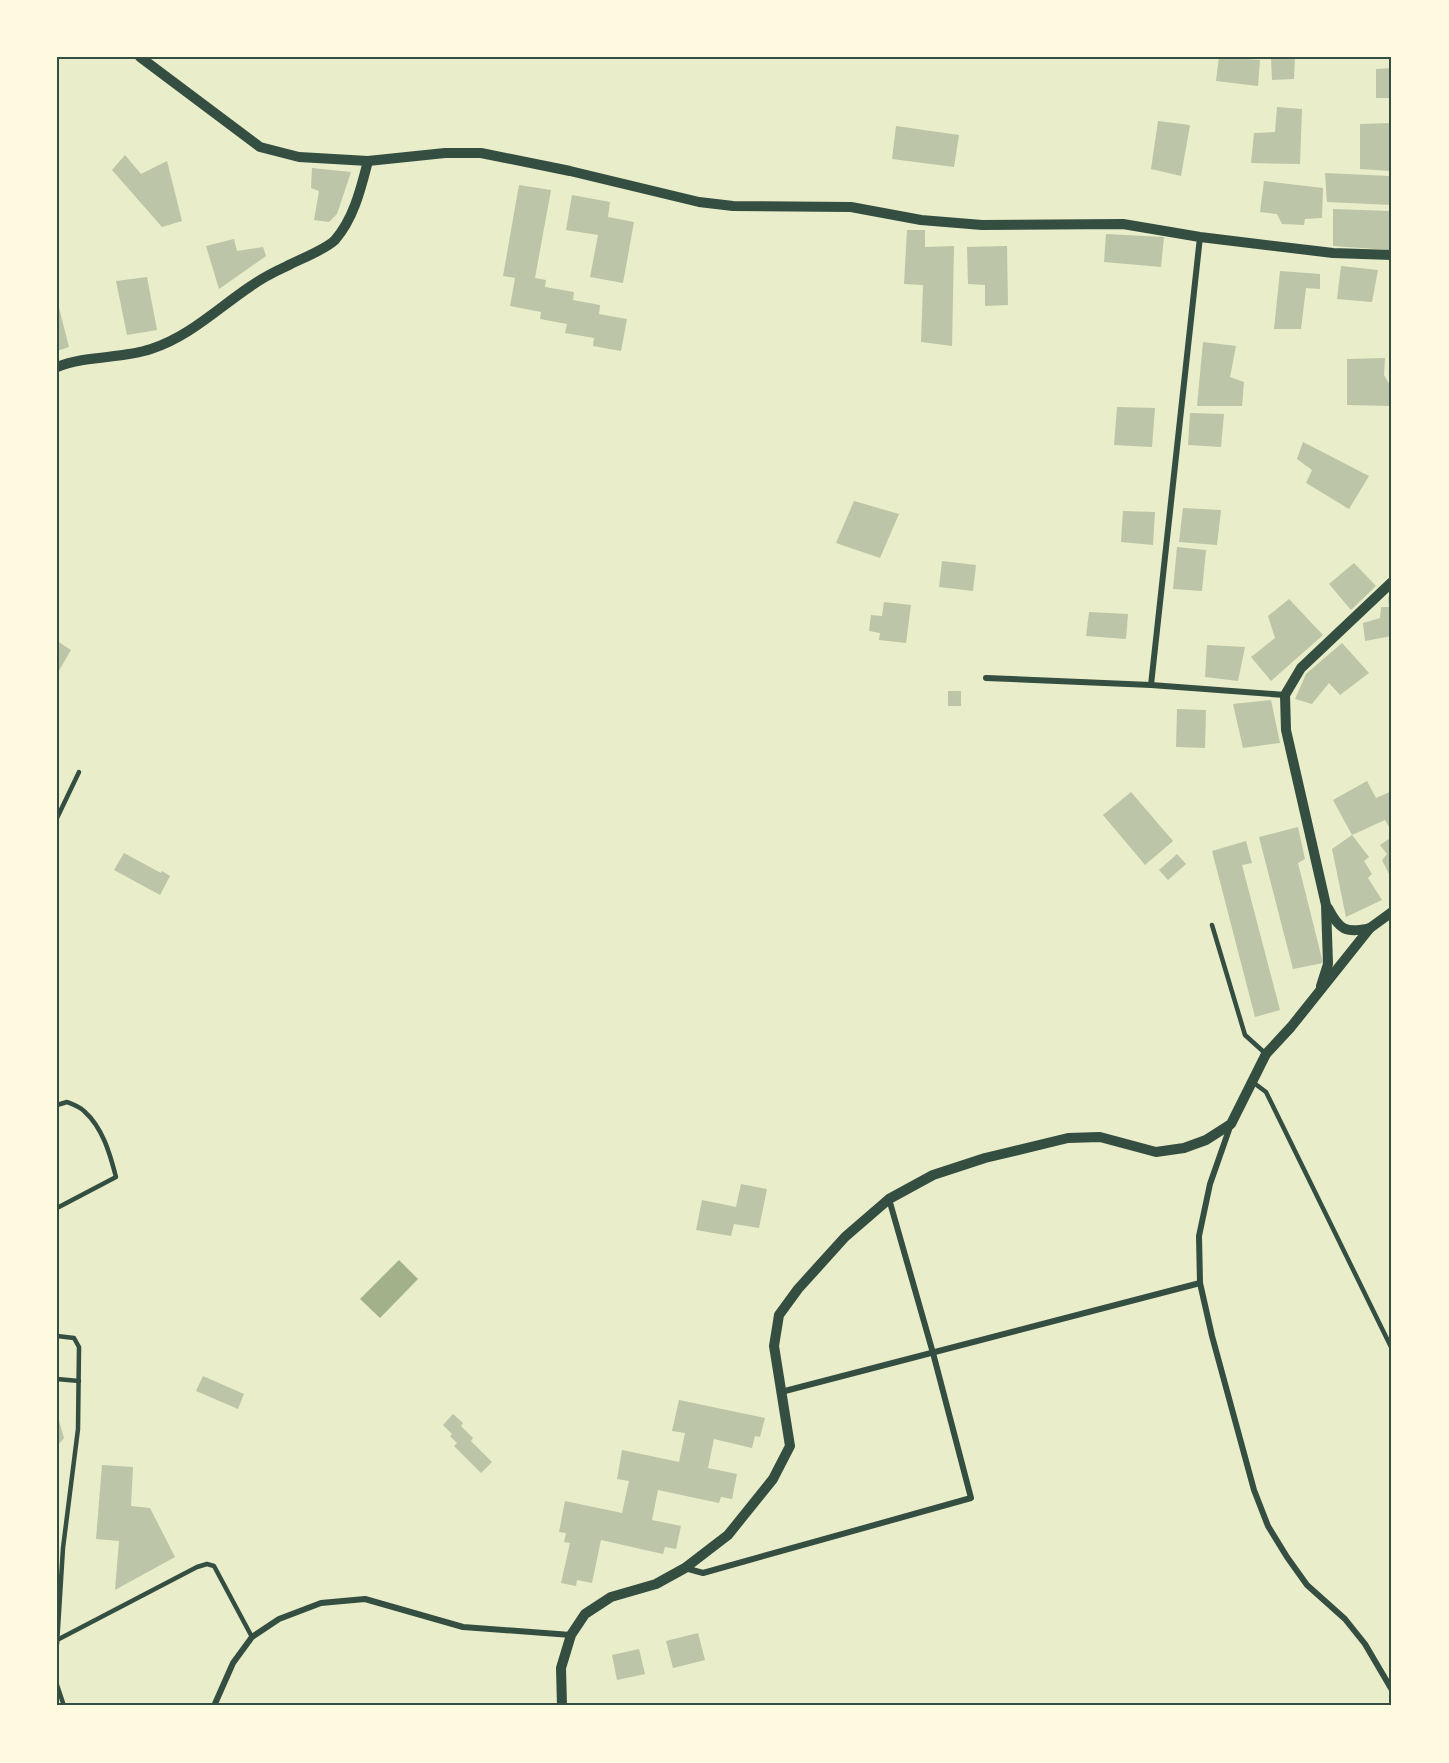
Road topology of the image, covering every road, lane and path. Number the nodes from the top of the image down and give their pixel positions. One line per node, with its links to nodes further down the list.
1 (140, 57): 2 (street)
2 (368, 160): 3 (street); 5 (street)
3 (1200, 237): 4 (street); 8 (street)
4 (1392, 255)
5 (57, 367)
6 (1392, 582): 9 (street)
7 (986, 678): 8 (street)
8 (1151, 685): 9 (street)
9 (1285, 694): 12 (street)
10 (79, 772): 11 (lane)
11 (57, 818)
12 (1326, 905): 15 (street); 16 (street)
13 (1392, 912): 15 (street)
14 (1212, 925): 17 (lane)
15 (1370, 928): 16 (street)
16 (1320, 991): 17 (street)
17 (1266, 1054): 18 (street)
18 (1252, 1081): 20 (street); 25 (lane)
19 (57, 1105): 22 (lane)
20 (1231, 1124): 21 (street); 23 (street)
21 (889, 1199): 26 (street); 29 (street)
22 (57, 1208)
23 (1200, 1283): 26 (street); 35 (street)
24 (57, 1336): 28 (lane)
25 (1392, 1349)
26 (933, 1353): 29 (street); 30 (street)
27 (57, 1379): 28 (lane)
28 (79, 1381): 33 (lane)
29 (781, 1392): 30 (street)
30 (685, 1568): 31 (street)
31 (571, 1635): 32 (street); 38 (street)
32 (252, 1637): 33 (lane); 37 (street)
33 (58, 1642)
34 (57, 1685): 36 (lane)
35 (1392, 1690)
36 (64, 1706)
37 (214, 1706)
38 (562, 1706)

